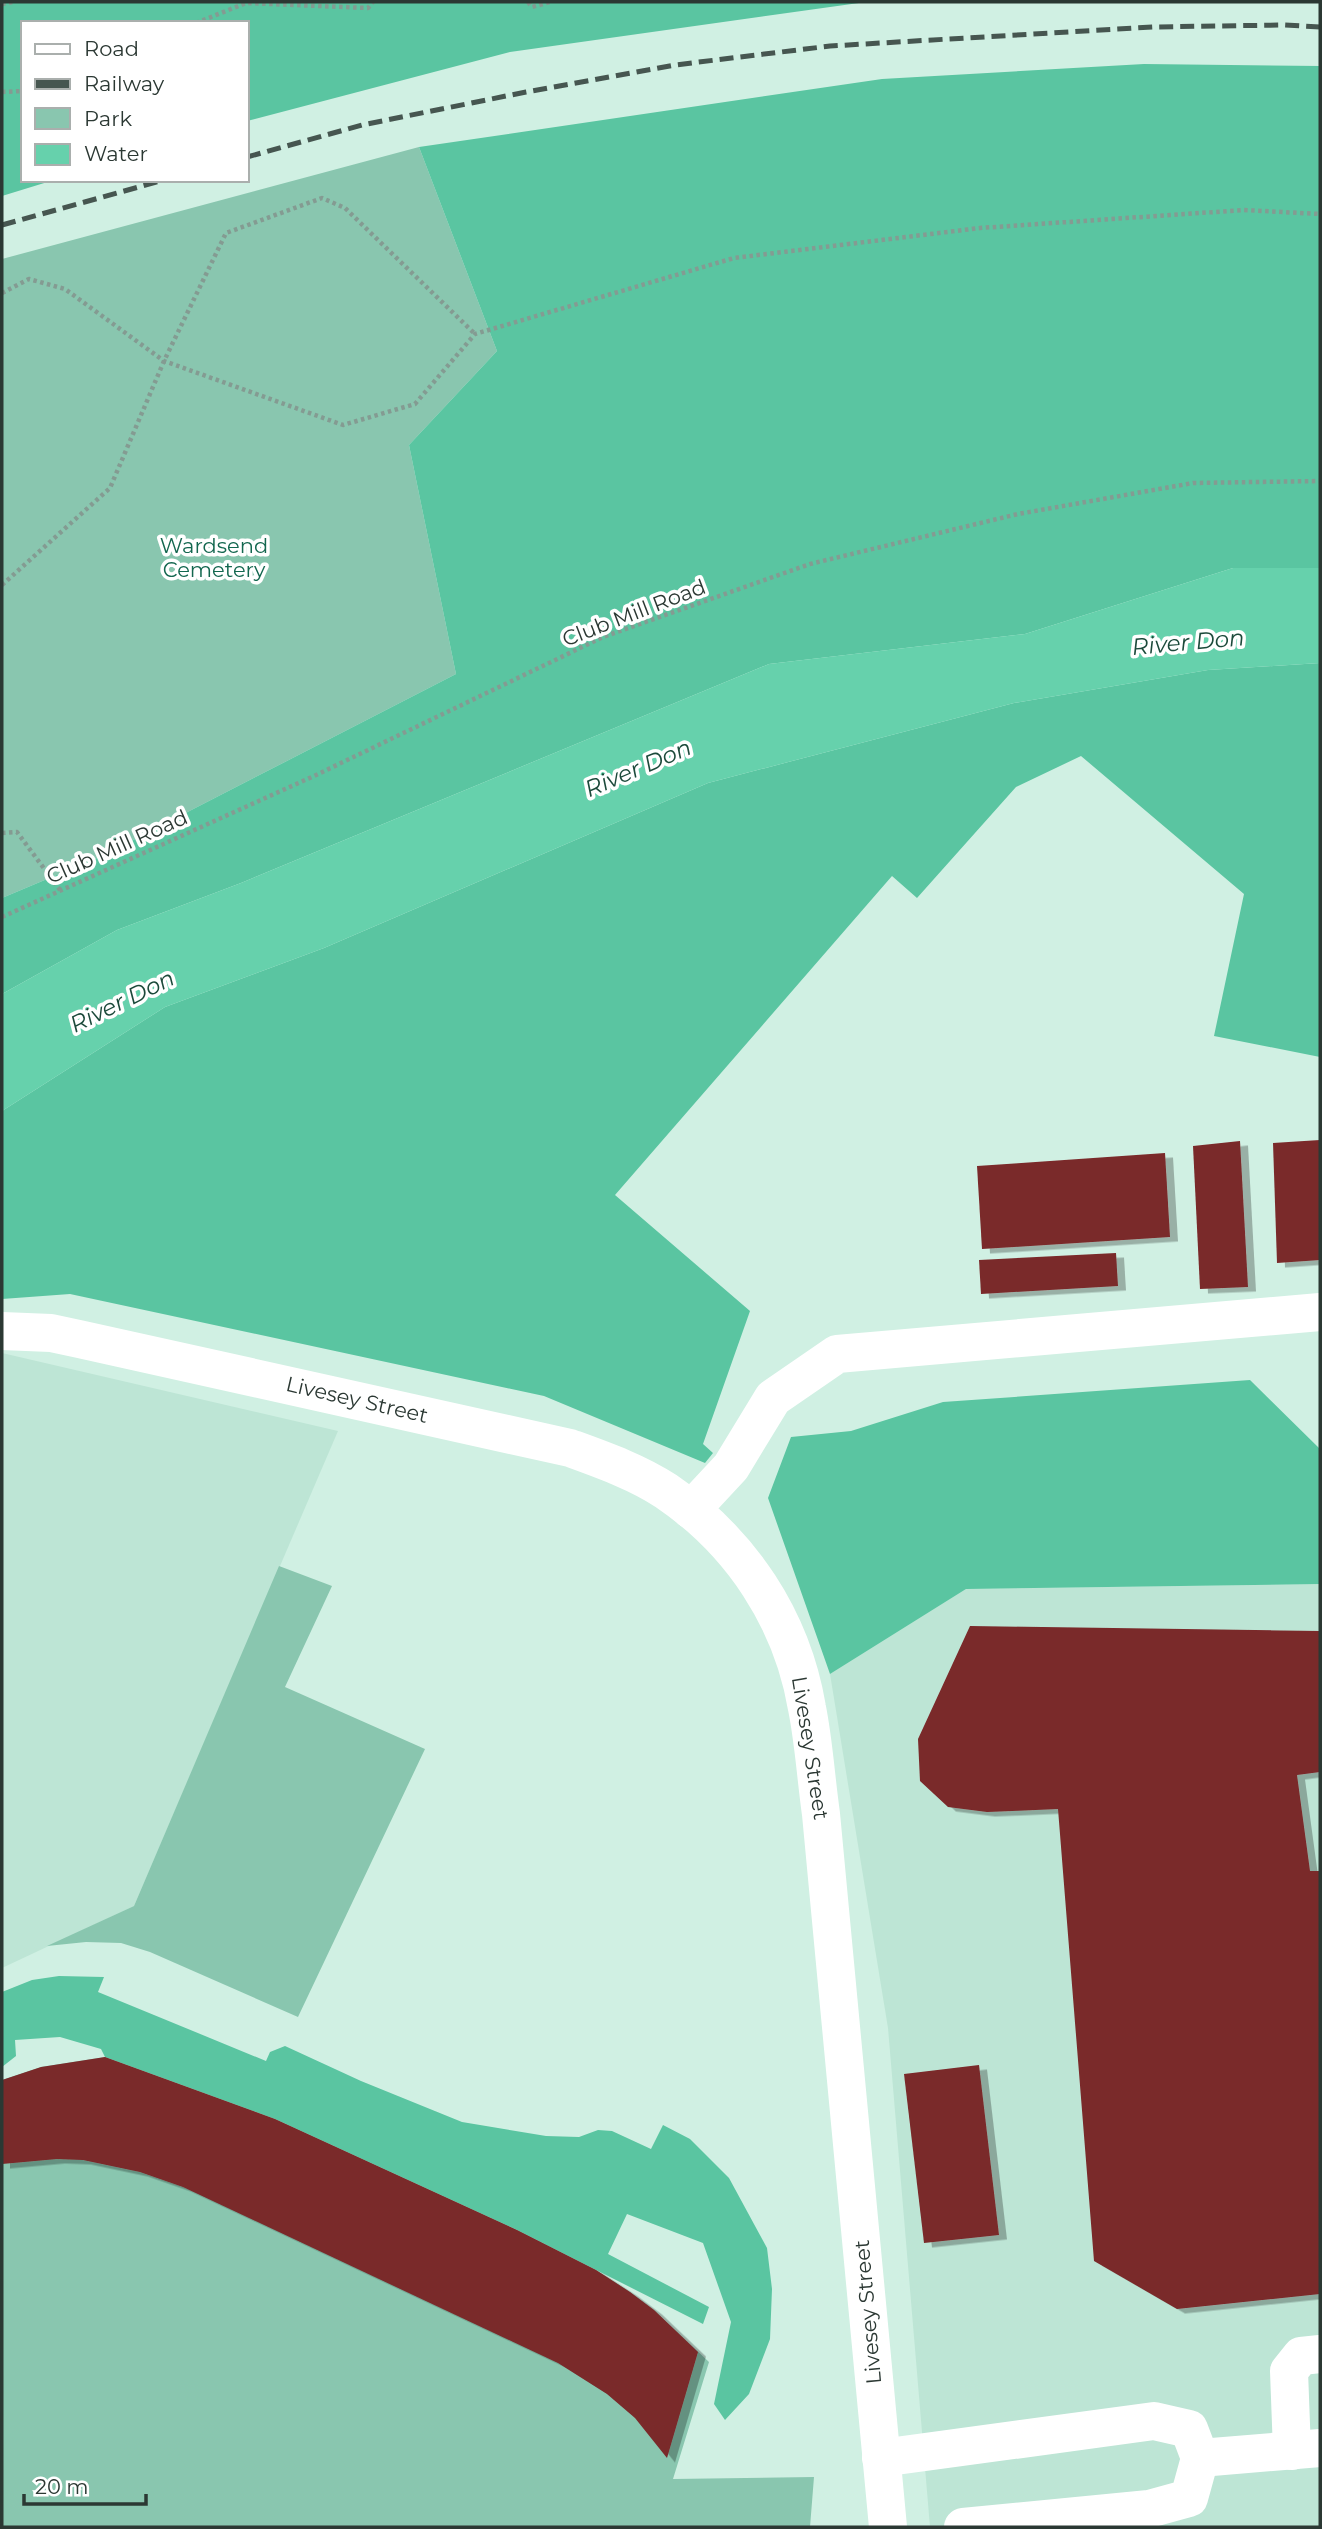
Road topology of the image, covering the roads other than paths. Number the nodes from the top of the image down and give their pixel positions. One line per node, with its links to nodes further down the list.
1 (1320, 1312): 3 (street)
2 (2, 1331): 3 (street, Livesey Street)
3 (691, 1510): 6 (street, Livesey Street)
4 (1320, 2354): 5 (street)
5 (1306, 2449): 7 (street)
6 (881, 2458): 7 (street); 8 (street, Livesey Street)
7 (1200, 2458): 9 (street)
8 (888, 2527)
9 (963, 2527)

